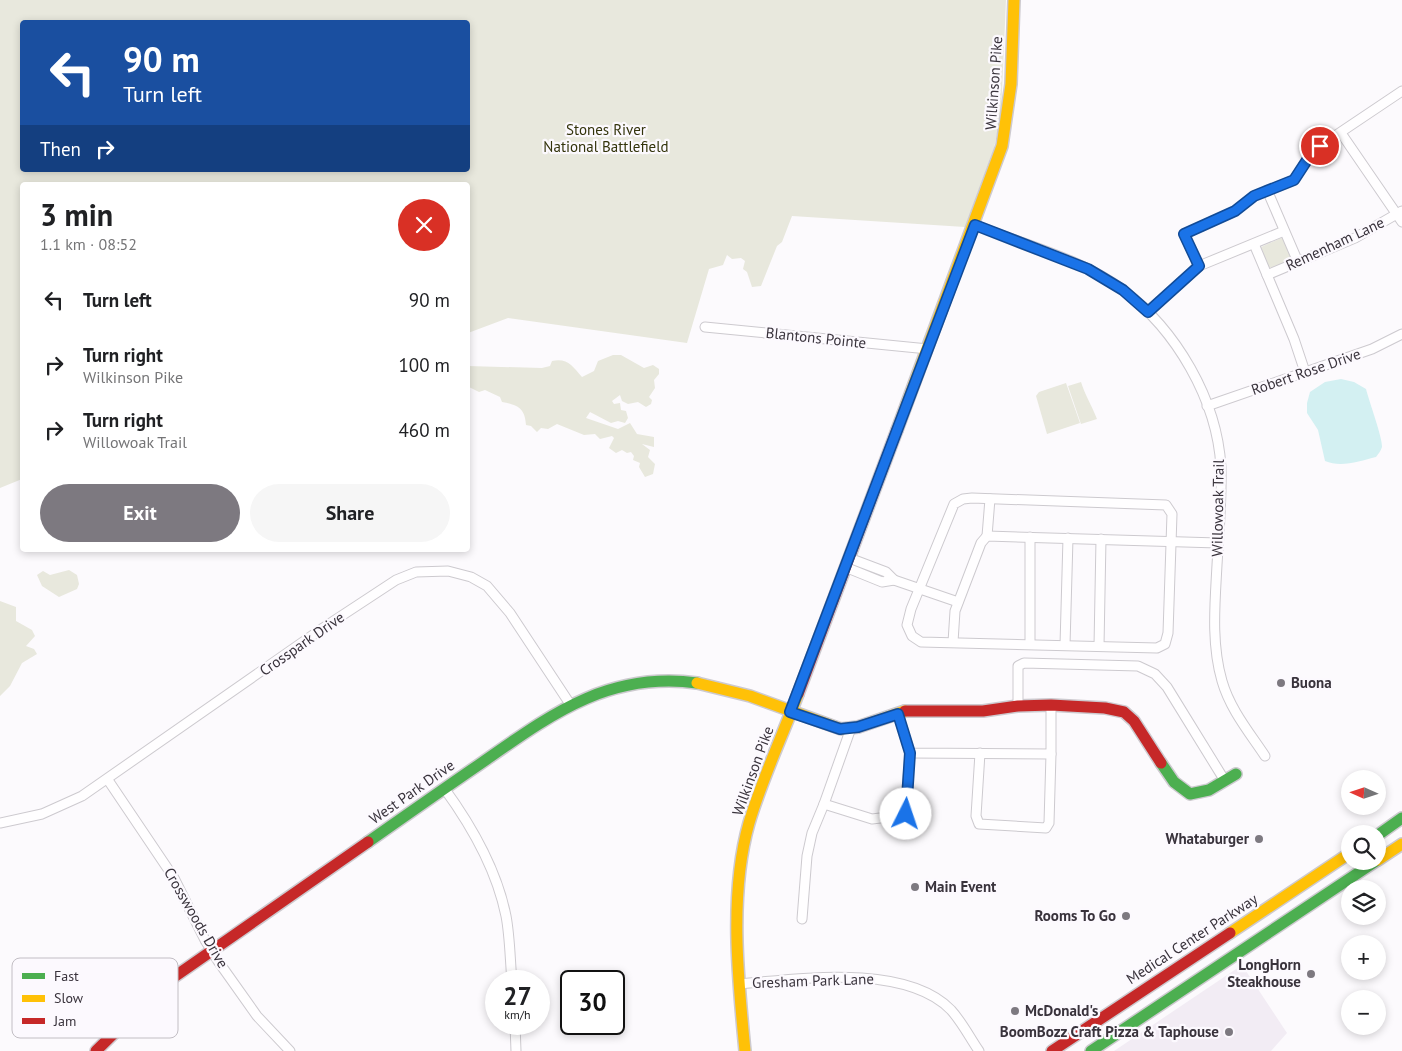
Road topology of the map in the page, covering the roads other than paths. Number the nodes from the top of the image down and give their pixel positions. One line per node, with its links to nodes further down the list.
1 (1014, 0): 6 (street, Wilkinson Pike)
2 (1402, 91): 3 (street)
3 (1341, 133): 4 (street); 5 (street)
4 (1267, 190): 7 (street); 10 (street)
5 (1400, 215): 9 (street, Remenham Lane)
6 (975, 225): 12 (street, Willowoak Trail); 15 (street, Wilkinson Pike)
7 (1284, 231): 8 (street); 9 (street)
8 (1254, 244): 10 (street); 11 (street)
9 (1298, 262): 11 (street, Remenham Lane)
10 (1199, 266): 12 (street)
11 (1267, 275): 16 (street)
12 (1148, 312): 17 (street, Willowoak Trail)
13 (705, 327): 15 (street, Blantons Pointe)
14 (1402, 334): 16 (street, Robert Rose Drive)
15 (928, 349): 25 (street, Wilkinson Pike)
16 (1305, 372): 17 (street, Robert Rose Drive)
17 (1207, 406): 24 (street, Willowoak Trail)
18 (990, 499): 19 (street); 23 (street); 26 (street)
19 (987, 536): 20 (street); 27 (street)
20 (1030, 537): 21 (street); 29 (street)
21 (1068, 538): 22 (street); 30 (street)
22 (1101, 539): 23 (street); 31 (street)
23 (1172, 541): 24 (street); 31 (street)
24 (1218, 543): 41 (street, Willowoak Trail)
25 (847, 563): 26 (street); 35 (street, Wilkinson Pike)
26 (920, 589): 27 (street); 28 (street)
27 (958, 602): 28 (street)
28 (953, 642): 29 (street)
29 (1030, 644): 30 (street)
30 (1065, 645): 31 (street)
31 (1099, 646)
32 (570, 704): 35 (street, West Park Drive); 43 (street, Crosspark Drive); 45 (street, West Park Drive)
33 (1018, 706): 34 (street); 36 (street); 44 (street)
34 (1051, 706): 40 (street); 44 (street)
35 (790, 712): 37 (street, West Park Drive); 58 (street, Wilkinson Pike)
36 (898, 714): 37 (street); 38 (street)
37 (852, 728): 46 (street)
38 (910, 753): 39 (street); 46 (street)
39 (980, 753): 40 (street); 40 (street)
40 (1051, 754)
41 (1265, 756)
42 (1236, 774): 44 (street)
43 (108, 780): 48 (street, Crosspark Drive); 55 (street, Crosswoods Drive)
44 (1225, 781)
45 (444, 788): 55 (street, West Park Drive); 56 (street)
46 (824, 804): 54 (street)
47 (1402, 818): 49 (street)
48 (0, 823)
49 (1386, 829)
50 (1402, 844): 51 (street)
51 (1386, 855)
52 (1341, 859): 66 (street, Medical Center Parkway)
53 (1363, 870): 67 (street)
54 (802, 918)
55 (212, 950): 57 (street, West Park Drive); 62 (street, Crosswoods Drive)
56 (511, 970)
57 (178, 975)
58 (739, 984): 64 (street, Wilkinson Pike); 65 (street, Gresham Park Lane)
59 (515, 1035): 63 (street)
60 (109, 1038): 61 (street, West Park Drive)
61 (96, 1051)
62 (290, 1051)
63 (516, 1051)
64 (745, 1051)
65 (980, 1051)
66 (1052, 1051)
67 (1091, 1051)

